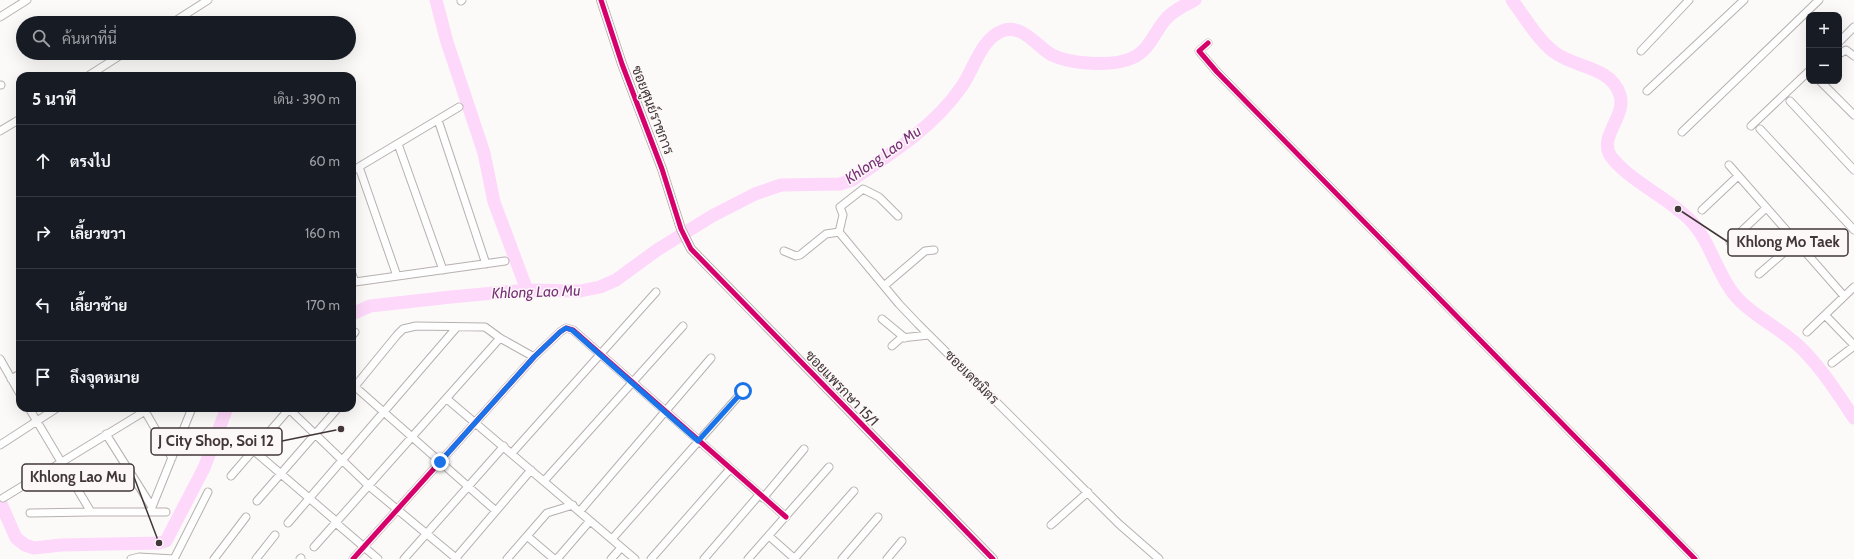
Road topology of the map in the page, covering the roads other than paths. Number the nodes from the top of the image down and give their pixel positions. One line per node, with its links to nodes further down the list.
1 (27, 0): 8 (street)
2 (208, 0): 7 (street)
3 (601, 0): 38 (street, ซอยศูนย์ราชการ)
4 (1689, 0): 12 (street)
5 (1744, 0): 19 (street)
6 (1819, 0): 28 (street)
7 (183, 16)
8 (0, 17)
9 (1854, 27): 10 (street)
10 (1842, 39)
11 (1208, 43): 163 (street)
12 (1641, 51)
13 (1842, 52): 14 (street)
14 (1854, 56)
15 (113, 60): 16 (street)
16 (94, 72)
17 (1806, 73): 25 (street)
18 (1823, 84): 22 (street)
19 (1647, 91)
20 (1790, 101): 33 (street)
21 (459, 107): 23 (street)
22 (1854, 115)
23 (438, 120): 29 (street); 46 (street)
24 (16, 121): 27 (street)
25 (1751, 126)
26 (1760, 129): 39 (street)
27 (0, 131)
28 (1682, 132)
29 (398, 144): 31 (street); 47 (street)
30 (1729, 165): 34 (street)
31 (359, 167): 32 (street); 49 (street)
32 (356, 169)
33 (1854, 170)
34 (1738, 176): 35 (street); 36 (street)
35 (1766, 208): 41 (street); 42 (street)
36 (1702, 210)
37 (898, 216): 40 (street)
38 (681, 229): 161 (street, ซอยแพรกษา 15/1)
39 (1854, 230)
40 (839, 232): 44 (street); 51 (street, ซอยเดชมิตร)
41 (1730, 242)
42 (1796, 242): 48 (street); 54 (street)
43 (934, 250): 51 (street)
44 (784, 251)
45 (505, 261): 46 (street)
46 (486, 264): 47 (street)
47 (443, 270): 49 (street)
48 (1759, 274)
49 (397, 276): 50 (street)
50 (356, 283)
51 (884, 286): 60 (street, ซอยเดชมิตร)
52 (1854, 287): 54 (street)
53 (656, 292): 65 (street)
54 (1844, 296): 55 (street)
55 (1825, 315): 59 (street); 63 (street)
56 (882, 319): 62 (street)
57 (683, 326): 73 (street)
58 (457, 327): 61 (street); 72 (street); 87 (street)
59 (1807, 332)
60 (930, 335): 62 (street); 113 (street, ซอยเดชมิตร)
61 (500, 338): 66 (street); 77 (street)
62 (904, 338): 64 (street)
63 (1854, 345): 69 (street)
64 (892, 346)
65 (600, 354): 66 (street); 73 (street); 98 (street)
66 (534, 357): 89 (street)
67 (711, 358): 78 (street)
68 (0, 359): 71 (street)
69 (1832, 363)
70 (16, 376): 71 (street)
71 (11, 379): 74 (street)
72 (356, 383)
73 (633, 383): 78 (street); 108 (street)
74 (16, 387)
75 (356, 389): 87 (street)
76 (743, 391): 93 (street)
77 (447, 399): 89 (street); 92 (street)
78 (665, 411): 93 (street); 122 (street)
79 (31, 412): 88 (street)
80 (51, 412): 88 (street)
81 (142, 412): 90 (street)
82 (149, 412): 99 (street)
83 (190, 412): 99 (street)
84 (286, 412): 97 (street)
85 (293, 412): 91 (street)
86 (335, 412): 91 (street)
87 (384, 412): 92 (street); 101 (street)
88 (36, 421): 94 (street); 100 (street)
89 (475, 422): 95 (street); 102 (street)
90 (106, 434): 100 (street); 120 (street)
91 (316, 435): 101 (street); 106 (street)
92 (413, 438): 102 (street); 109 (street)
93 (698, 441): 104 (street); 137 (street)
94 (0, 445)
95 (504, 446): 98 (street); 110 (street)
96 (804, 449): 114 (street)
97 (254, 450): 106 (street); 107 (street)
98 (512, 453): 105 (street)
99 (172, 458): 120 (street)
100 (61, 462): 115 (street); 123 (street)
101 (342, 462): 109 (street); 116 (street)
102 (440, 462): 110 (street); 119 (street)
103 (829, 467): 127 (street)
104 (730, 469): 114 (street); 155 (street)
105 (531, 470): 108 (street); 121 (street)
106 (281, 474): 116 (street); 117 (street)
107 (231, 476)
108 (544, 481): 118 (street)
109 (369, 486): 119 (street); 129 (street)
110 (469, 487): 121 (street); 133 (street)
111 (854, 491): 158 (street)
112 (208, 492): 143 (street)
113 (1088, 492): 132 (street); 162 (street, ซอยเดชมิตร)
114 (761, 496): 127 (street); 156 (street)
115 (3, 498)
116 (310, 499): 129 (street); 131 (street)
117 (257, 501)
118 (573, 505): 122 (street); 135 (street)
119 (399, 509): 133 (street); 140 (street)
120 (151, 510): 123 (street); 124 (street)
121 (496, 511): 149 (street)
122 (580, 511): 137 (street)
123 (91, 512): 125 (street)
124 (166, 512)
125 (30, 513)
126 (246, 517): 144 (street)
127 (786, 518): 136 (street)
128 (878, 518): 159 (street)
129 (336, 523): 139 (street); 140 (street)
130 (588, 523): 152 (street)
131 (288, 524)
132 (1051, 525)
133 (428, 534): 148 (street); 149 (street)
134 (275, 535): 145 (street)
135 (527, 536): 150 (street); 151 (street)
136 (769, 536): 157 (street); 158 (street)
137 (612, 539): 154 (street)
138 (902, 541): 160 (street)
139 (314, 547)
140 (364, 547): 146 (street); 147 (street)
141 (619, 550): 153 (street)
142 (131, 559): 143 (street)
143 (174, 559)
144 (214, 559)
145 (256, 559)
146 (353, 559)
147 (378, 559)
148 (404, 559)
149 (456, 559)
150 (507, 559)
151 (554, 559)
152 (557, 559)
153 (611, 559)
154 (635, 559)
155 (651, 559)
156 (704, 559)
157 (748, 559)
158 (795, 559)
159 (842, 559)
160 (886, 559)
161 (993, 559)
162 (1159, 559)
163 (1695, 559)

